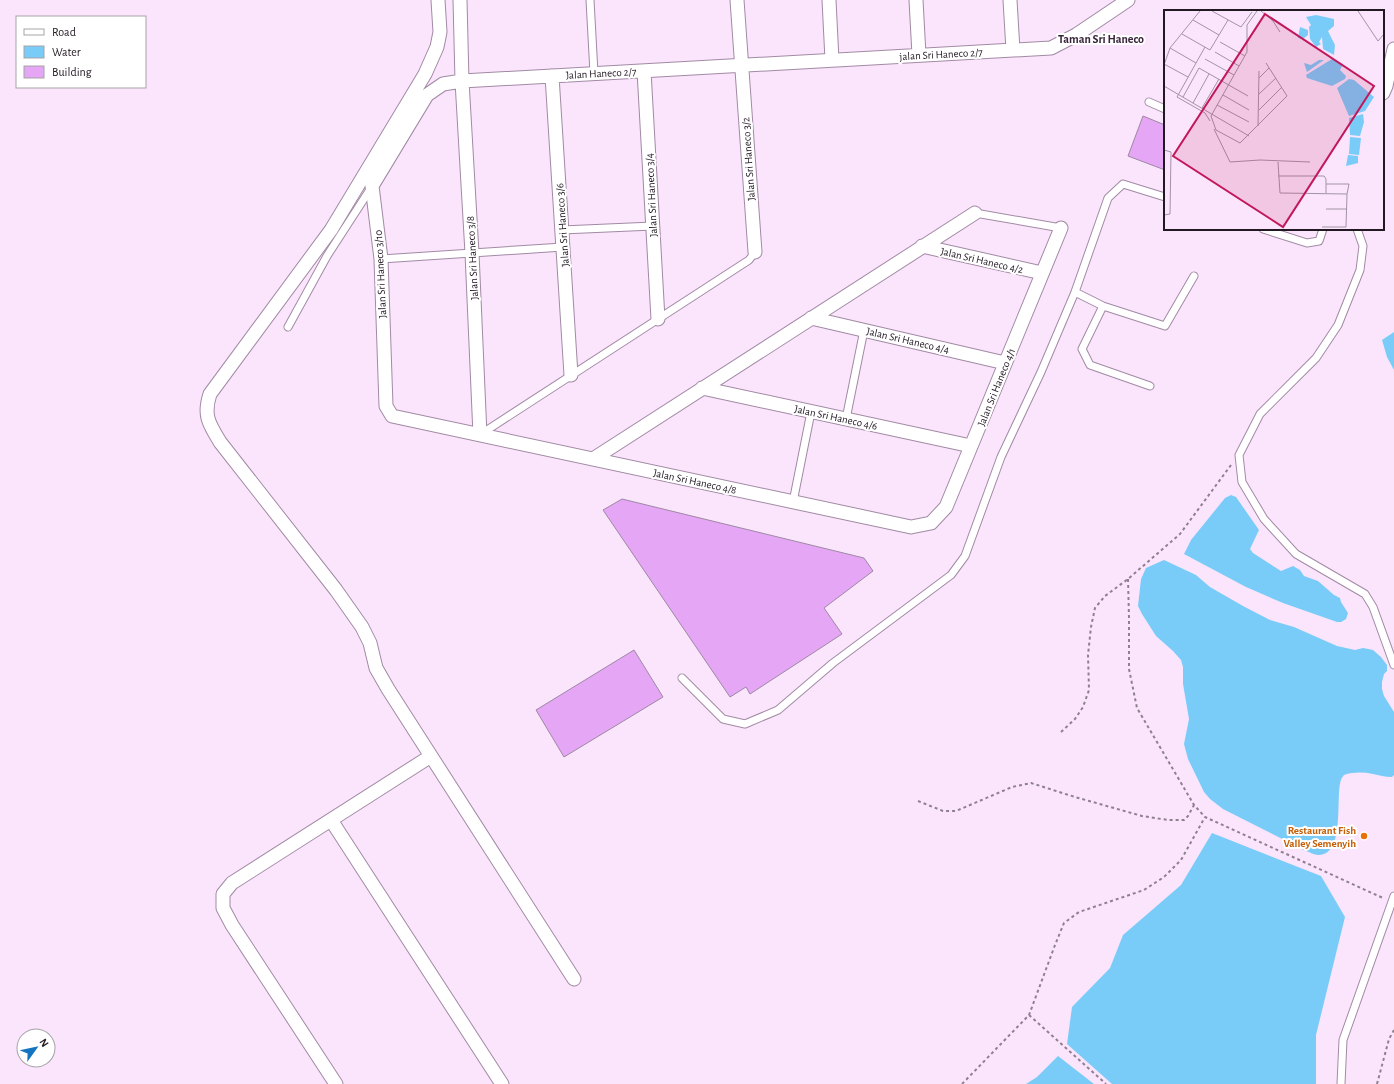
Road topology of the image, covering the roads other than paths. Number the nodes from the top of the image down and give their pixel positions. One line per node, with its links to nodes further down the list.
1 (438, 0): 56 (street)
2 (460, 0): 17 (street, Jalan Sri Haneco 3/8)
3 (590, 0): 15 (lane)
4 (736, 0): 13 (street, Jalan Sri Haneco 3/2)
5 (829, 0): 12 (street)
6 (916, 0): 11 (street)
7 (1010, 0): 10 (street)
8 (1128, 0): 10 (street, jalan Sri Haneco 2/7)
9 (1394, 49): 18 (street)
10 (1013, 50): 11 (street, jalan Sri Haneco 2/7)
11 (919, 55): 12 (street, jalan Sri Haneco 2/7)
12 (832, 60): 13 (street, jalan Sri Haneco 2/7)
13 (740, 65): 14 (street, Jalan Haneco 2/7); 32 (street, Jalan Sri Haneco 3/2)
14 (644, 71): 15 (street, Jalan Haneco 2/7); 24 (street, Jalan Sri Haneco 3/4)
15 (594, 73): 16 (street, Jalan Haneco 2/7)
16 (552, 76): 17 (street, Jalan Haneco 2/7); 26 (street, Jalan Sri Haneco 3/6)
17 (462, 81): 21 (street); 33 (street, Jalan Sri Haneco 3/8)
18 (1384, 91)
19 (1149, 102): 20 (lane)
20 (1164, 109)
21 (372, 186): 34 (street, Jalan Sri Haneco 3/10); 41 (lane)
22 (1164, 197): 37 (lane)
23 (975, 213): 25 (lane); 30 (street)
24 (653, 226): 26 (lane); 40 (street, Jalan Sri Haneco 3/4)
25 (1061, 228): 35 (street, Jalan Sri Haneco 4/1)
26 (562, 230): 31 (street, Jalan Sri Haneco 3/6)
27 (1266, 230): 28 (lane)
28 (1323, 230)
29 (1357, 230): 54 (lane)
30 (922, 246): 35 (street, Jalan Sri Haneco 4/2); 39 (street)
31 (563, 247): 33 (lane); 44 (street, Jalan Sri Haneco 3/6)
32 (755, 252): 40 (lane)
33 (472, 254): 34 (lane); 49 (street, Jalan Sri Haneco 3/8)
34 (381, 259): 49 (street, Jalan Sri Haneco 3/10)
35 (1042, 273): 43 (street, Jalan Sri Haneco 4/1)
36 (1194, 276): 38 (lane)
37 (1075, 292): 38 (lane); 55 (lane)
38 (1103, 306): 45 (lane)
39 (811, 318): 42 (street, Jalan Sri Haneco 4/4); 46 (street)
40 (658, 319): 44 (lane)
41 (288, 327)
42 (864, 330): 43 (street, Jalan Sri Haneco 4/4); 48 (lane)
43 (1005, 363): 50 (street, Jalan Sri Haneco 4/1)
44 (571, 375): 49 (lane)
45 (1150, 386)
46 (702, 388): 47 (street, Jalan Sri Haneco 4/6); 51 (street)
47 (811, 412): 48 (street, Jalan Sri Haneco 4/6); 52 (lane)
48 (846, 419): 50 (street, Jalan Sri Haneco 4/6)
49 (480, 434): 51 (street, Jalan Sri Haneco 4/8)
50 (971, 446): 53 (street, Jalan Sri Haneco 4/1)
51 (593, 459): 52 (street, Jalan Sri Haneco 4/8)
52 (793, 502): 53 (street, Jalan Sri Haneco 4/8)
53 (911, 527)
54 (1394, 665)
55 (682, 678)
56 (431, 756): 57 (street); 59 (street)
57 (331, 820): 60 (street); 61 (street)
58 (1393, 899): 62 (lane)
59 (574, 979)
60 (336, 1084)
61 (502, 1084)
62 (1341, 1084)

